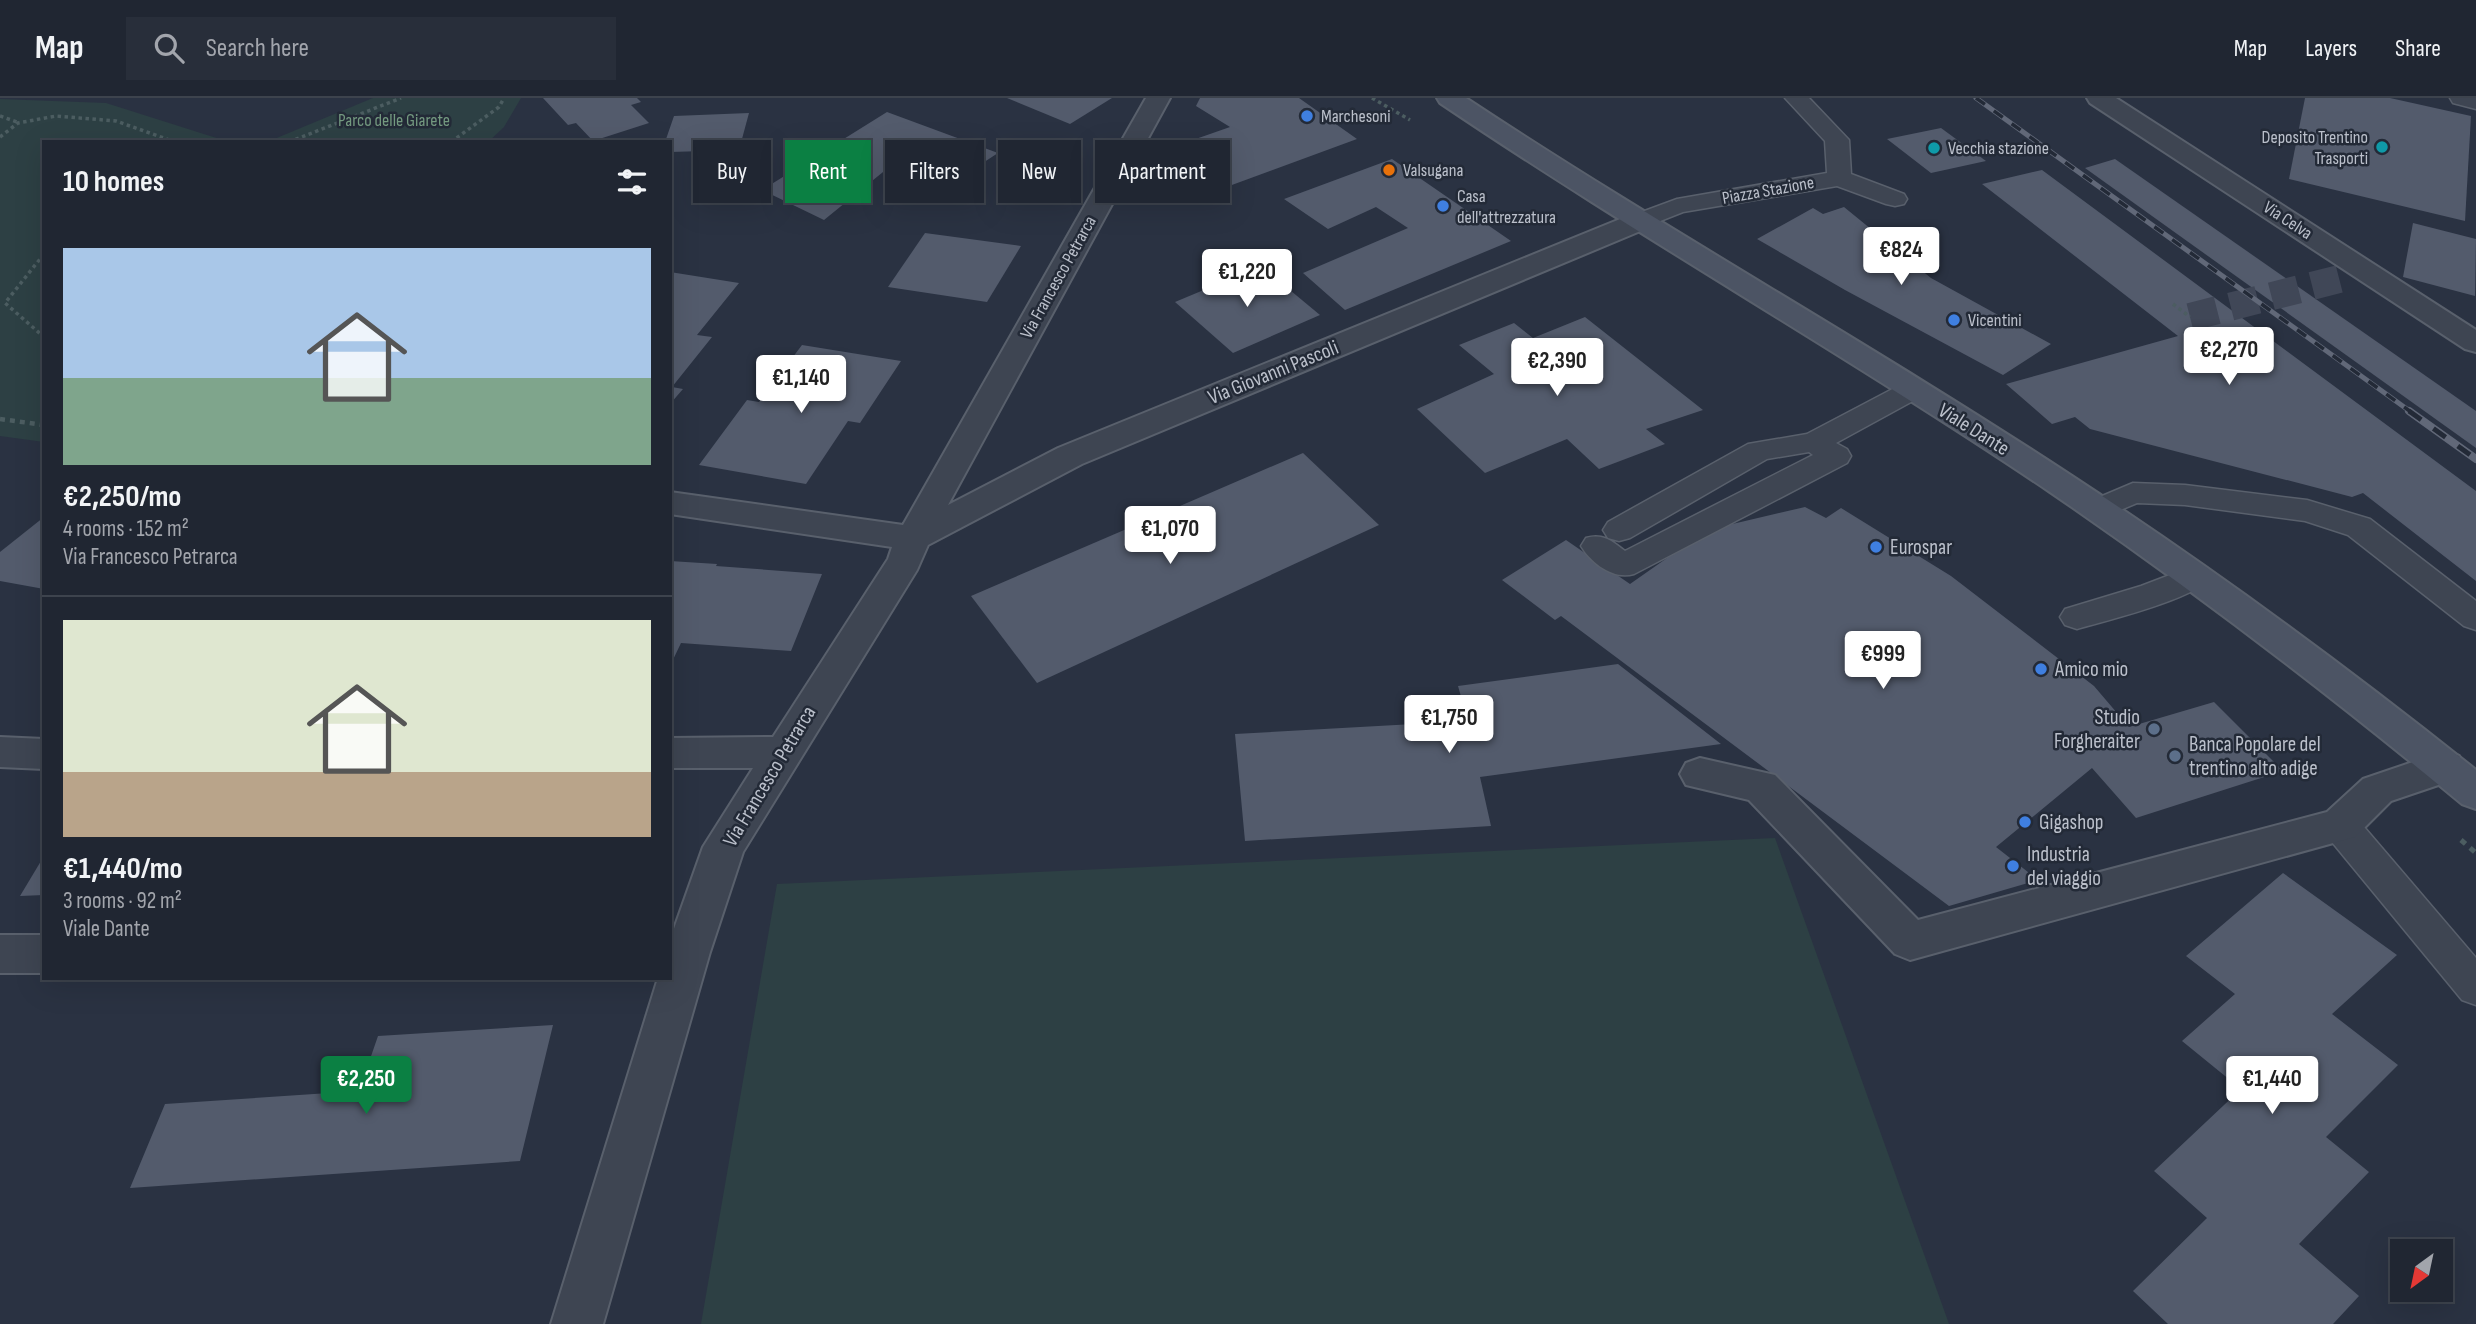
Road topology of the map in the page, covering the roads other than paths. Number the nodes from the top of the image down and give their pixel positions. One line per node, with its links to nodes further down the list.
1 (1158, 98): 12 (street, Via Francesco Petrarca)
2 (1449, 98): 9 (main road, Viale Dante)
3 (1796, 98): 7 (lane)
4 (2099, 98): 10 (street, Via Celva)
5 (2461, 98): 6 (lane)
6 (2476, 102)
7 (1839, 178): 8 (lane, Piazza Stazione); 9 (lane, Piazza Stazione)
8 (1895, 199)
9 (1640, 220): 11 (main road, Viale Dante); 13 (street, Via Giovanni Pascoli)
10 (2476, 343)
11 (1912, 390): 15 (main road, Viale Dante); 17 (lane)
12 (958, 457): 13 (street); 16 (street, Via Francesco Petrarca)
13 (1006, 489): 16 (street, Via Giovanni Pascoli)
14 (672, 503): 16 (street)
15 (2099, 509): 18 (main road, Viale Dante); 20 (lane)
16 (913, 538): 22 (street, Via Francesco Petrarca)
17 (1608, 538)
18 (2196, 576): 19 (lane); 25 (main road, Viale Dante)
19 (2077, 617)
20 (2476, 618)
21 (0, 752): 24 (street)
22 (781, 752): 23 (street); 29 (street, Via Francesco Petrarca)
23 (672, 753)
24 (42, 754)
25 (2445, 767): 27 (main road, Viale Dante); 28 (street)
26 (1700, 774): 28 (street)
27 (2476, 793)
28 (2340, 825): 34 (lane)
29 (679, 952): 32 (street, Via Francesco Petrarca)
30 (0, 954): 31 (street)
31 (42, 954)
32 (672, 978)
33 (671, 980): 35 (street, Via Francesco Petrarca)
34 (2476, 987)
35 (577, 1324)

